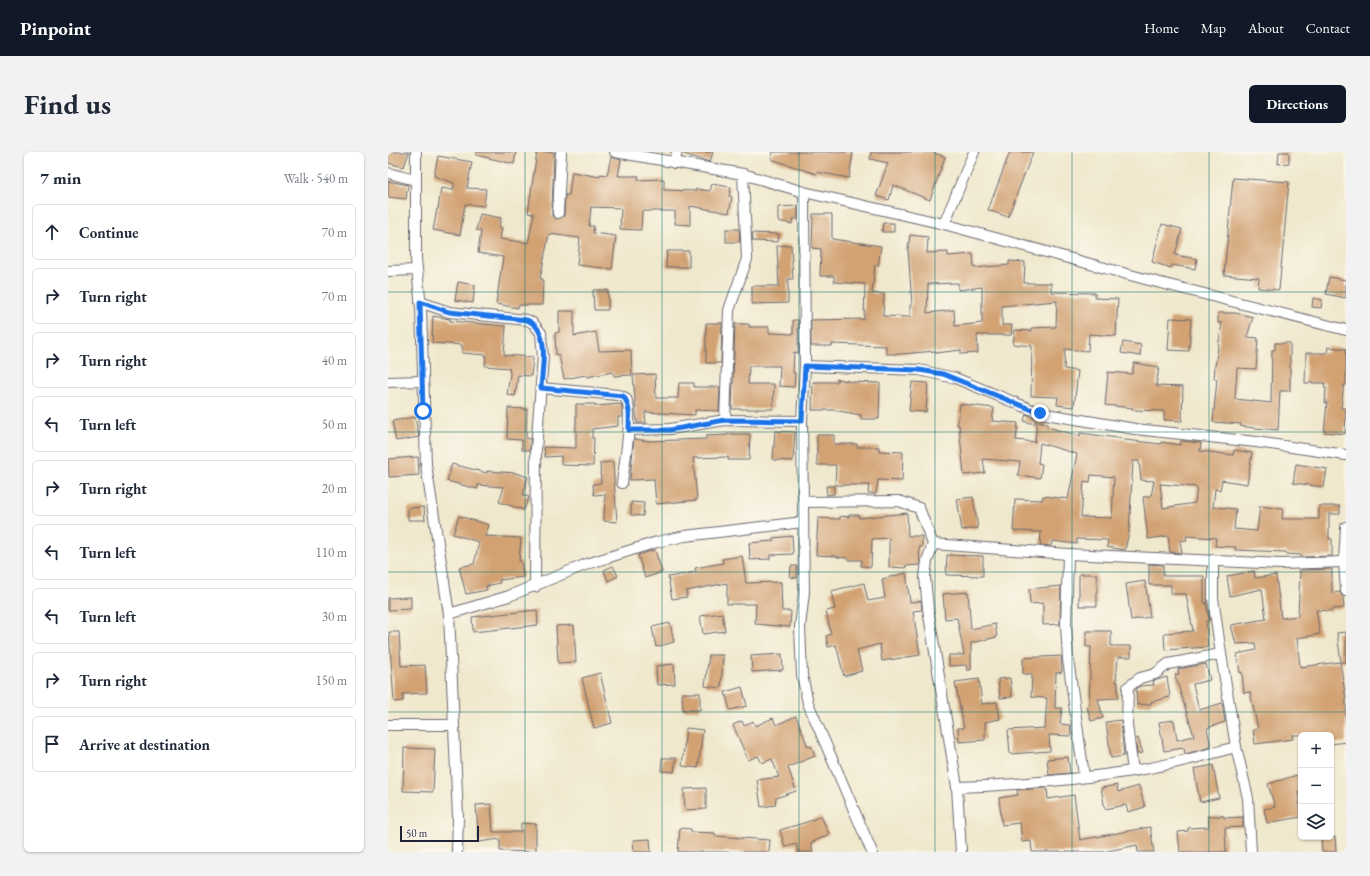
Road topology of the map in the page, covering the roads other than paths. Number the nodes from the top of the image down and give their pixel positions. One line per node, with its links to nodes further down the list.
1 (416, 152): 9 (street)
2 (561, 152): 11 (street)
3 (615, 152): 6 (street)
4 (677, 152): 6 (street)
5 (974, 152): 12 (street)
6 (674, 163): 8 (street)
7 (388, 172): 9 (street)
8 (743, 174): 10 (street); 21 (street)
9 (415, 180): 13 (street)
10 (804, 192): 12 (street); 17 (street)
11 (558, 213)
12 (944, 224): 16 (street)
13 (417, 270): 14 (street); 15 (street)
14 (388, 271)
15 (420, 302): 18 (street); 20 (street)
16 (1346, 330)
17 (805, 366): 22 (street); 24 (street)
18 (423, 381): 19 (street); 35 (street)
19 (388, 382)
20 (541, 388): 23 (street); 33 (street)
21 (725, 420): 22 (street); 23 (street)
22 (802, 421): 26 (street)
23 (629, 430): 25 (street)
24 (1346, 455)
25 (622, 483)
26 (803, 502): 27 (street); 29 (street)
27 (803, 522): 33 (street); 44 (street)
28 (1346, 527): 32 (street)
29 (933, 544): 30 (street); 42 (street)
30 (1068, 554): 31 (street); 41 (street)
31 (1213, 560): 32 (street); 36 (street)
32 (1344, 562): 34 (street)
33 (535, 587): 35 (street)
34 (1346, 591)
35 (449, 614): 38 (street)
36 (1221, 654): 39 (street); 40 (street)
37 (388, 725): 38 (street)
38 (454, 725): 43 (street)
39 (1236, 747): 40 (street); 46 (street)
40 (1133, 771): 41 (street)
41 (1084, 776): 42 (street)
42 (957, 787): 45 (street)
43 (457, 852)
44 (872, 852)
45 (961, 852)
46 (1251, 852)

